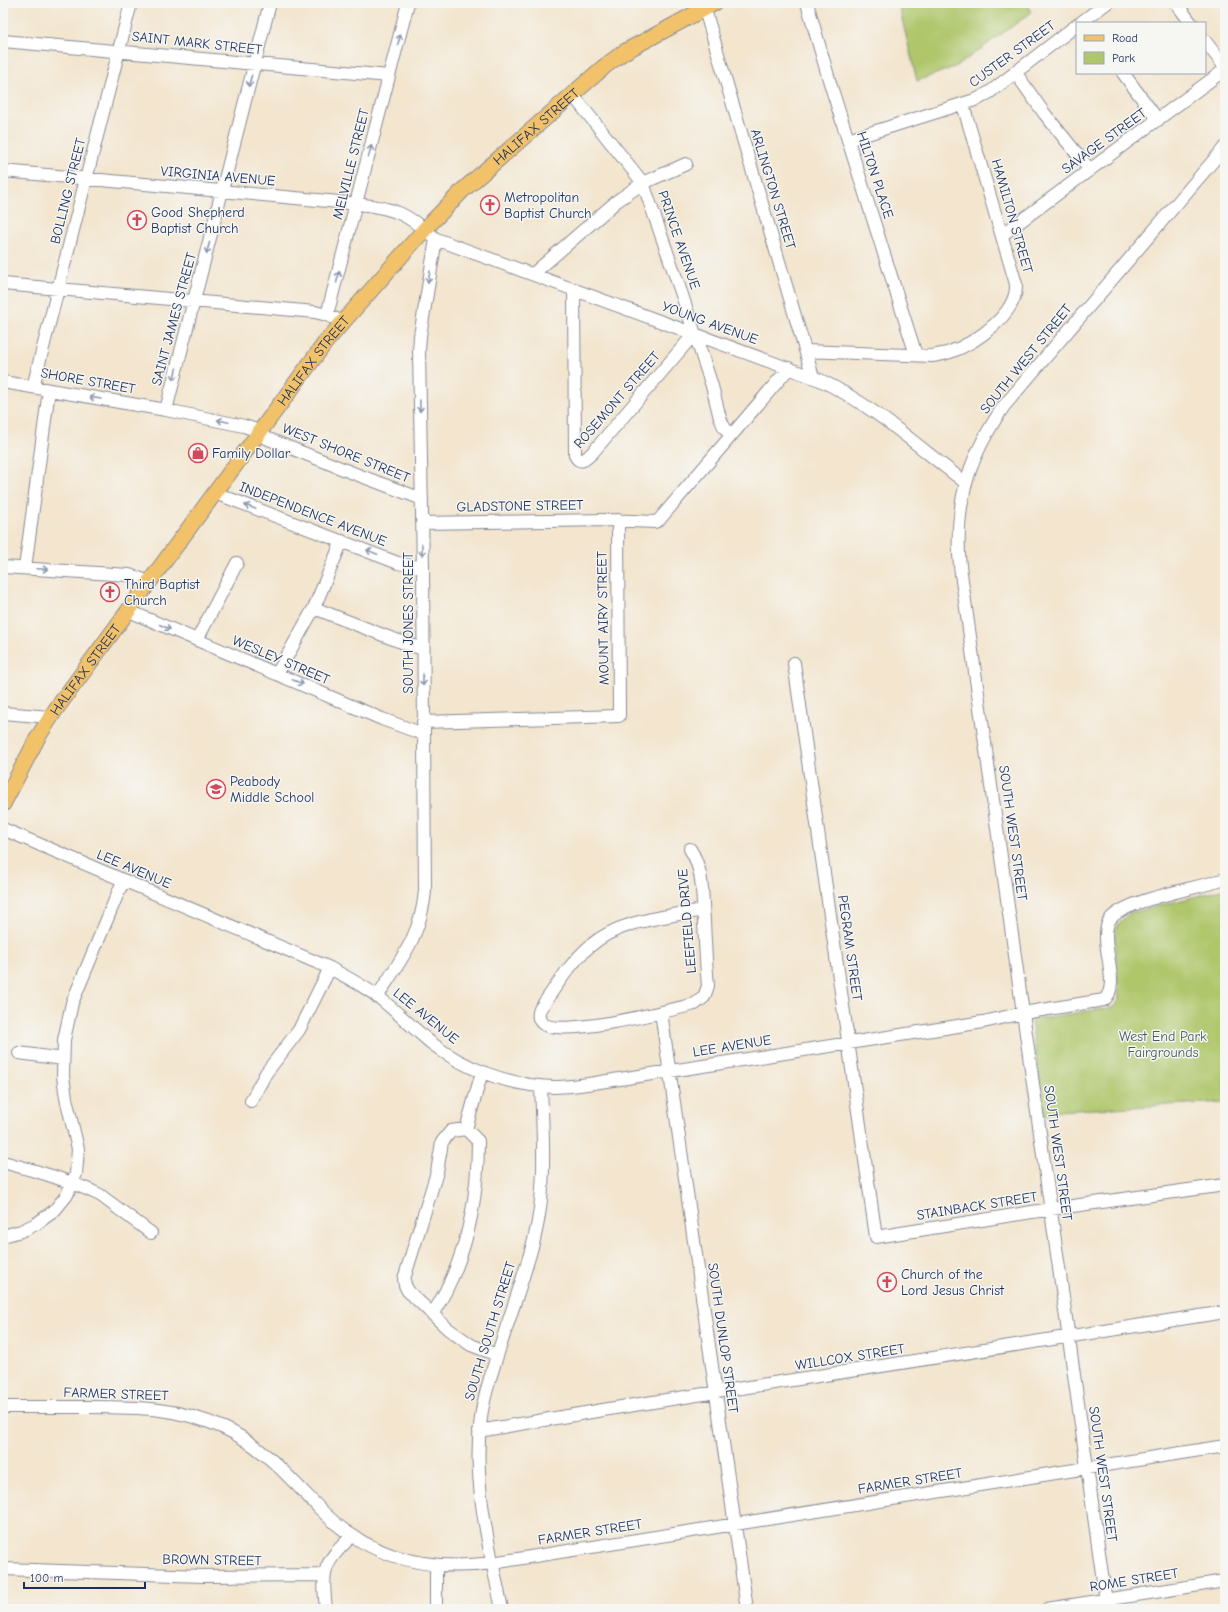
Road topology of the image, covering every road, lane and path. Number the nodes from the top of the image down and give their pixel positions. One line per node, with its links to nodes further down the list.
1 (131, 3): 13 (street, BOLLING STREET)
2 (270, 3): 14 (street, SAINT JAMES STREET)
3 (408, 3): 17 (street, MELVILLE STREET, one-way to 3)
4 (807, 3): 21 (street, HILTON PLACE)
5 (1107, 3): 8 (street, CUSTER STREET)
6 (1176, 3): 9 (street)
7 (707, 5): 18 (main road, HALIFAX STREET); 41 (street, ARLINGTON STREET)
8 (1083, 22)
9 (1190, 22)
10 (1076, 27): 15 (street, CUSTER STREET)
11 (3, 41): 13 (street, SAINT MARK STREET)
12 (1206, 42): 20 (street, SAVAGE STREET)
13 (119, 51): 14 (street, SAINT MARK STREET); 26 (street, BOLLING STREET)
14 (254, 64): 17 (street, SAINT MARK STREET); 28 (street, SAINT JAMES STREET, one-way to 28)
15 (1015, 72): 19 (street, CUSTER STREET); 24 (street)
16 (1124, 74): 20 (street)
17 (389, 76): 29 (street, MELVILLE STREET, one-way to 17)
18 (572, 94): 27 (street, PRINCE AVENUE); 30 (main road, HALIFAX STREET)
19 (963, 105): 21 (street, CUSTER STREET); 31 (street, HAMILTON STREET)
20 (1158, 120): 24 (street, SAVAGE STREET)
21 (848, 140): 42 (street, HILTON PLACE)
22 (1225, 147): 51 (street, SOUTH WEST STREET)
23 (686, 164): 27 (street)
24 (1090, 170): 31 (street, SAVAGE STREET)
25 (3, 171): 26 (street, VIRGINIA AVENUE)
26 (87, 180): 28 (street, VIRGINIA AVENUE); 35 (street, BOLLING STREET)
27 (643, 183): 33 (street); 40 (street, PRINCE AVENUE)
28 (222, 192): 29 (street, VIRGINIA AVENUE); 37 (street, SAINT JAMES STREET, one-way to 37)
29 (356, 204): 30 (street, VIRGINIA AVENUE); 38 (street, MELVILLE STREET, one-way to 29)
30 (424, 230): 32 (street, YOUNG AVENUE); 39 (main road, HALIFAX STREET)
31 (1002, 235): 42 (street, HAMILTON STREET)
32 (436, 239): 33 (street, YOUNG AVENUE); 53 (street, SOUTH JONES STREET, one-way to 53)
33 (533, 274): 36 (street, YOUNG AVENUE)
34 (3, 284): 35 (street)
35 (58, 289): 37 (street); 46 (street, BOLLING STREET)
36 (574, 289): 40 (street, YOUNG AVENUE); 40 (street, ROSEMONT STREET)
37 (194, 301): 38 (street); 48 (street, SAINT JAMES STREET, one-way to 48)
38 (327, 315): 39 (street)
39 (342, 322): 49 (main road, HALIFAX STREET)
40 (694, 334): 43 (street, YOUNG AVENUE); 50 (street, PRINCE AVENUE)
41 (806, 351): 42 (street, HAMILTON STREET); 44 (street, ARLINGTON STREET)
42 (916, 355)
43 (789, 368): 44 (street, YOUNG AVENUE); 50 (street)
44 (813, 377): 51 (street, YOUNG AVENUE)
45 (3, 382): 46 (street, SHORE STREET)
46 (33, 387): 47 (street, SHORE STREET)
47 (49, 390): 48 (street, SHORE STREET, one-way to 47); 59 (street)
48 (166, 410): 49 (street, SHORE STREET, one-way to 48)
49 (260, 433): 52 (main road, HALIFAX STREET); 53 (street, WEST SHORE STREET)
50 (731, 436): 54 (street)
51 (966, 483): 81 (street, SOUTH WEST STREET)
52 (215, 493): 56 (street, INDEPENDENCE AVENUE, one-way to 52); 61 (main road, HALIFAX STREET)
53 (422, 499): 55 (street, SOUTH JONES STREET)
54 (618, 520): 55 (street, GLADSTONE STREET); 69 (street, MOUNT AIRY STREET)
55 (422, 523): 60 (street, SOUTH JONES STREET, one-way to 60)
56 (342, 541): 60 (street, INDEPENDENCE AVENUE, one-way to 56); 62 (street)
57 (237, 563): 64 (street)
58 (3, 567): 59 (street)
59 (25, 568): 61 (street, one-way to 61)
60 (422, 568): 65 (street, SOUTH JONES STREET)
61 (150, 582): 63 (main road, HALIFAX STREET)
62 (314, 608): 65 (street); 67 (street)
63 (129, 611): 64 (street, WESLEY STREET, one-way to 64); 70 (main road, HALIFAX STREET)
64 (197, 640): 67 (street, WESLEY STREET)
65 (423, 649): 71 (street, SOUTH JONES STREET, one-way to 71)
66 (794, 663): 82 (street, PEGRAM STREET)
67 (277, 674): 71 (street, WESLEY STREET, one-way to 71)
68 (3, 712): 70 (street)
69 (619, 716): 71 (street, WESLEY STREET)
70 (50, 717): 72 (main road, HALIFAX STREET)
71 (423, 728): 79 (street, SOUTH JONES STREET)
72 (3, 804)
73 (3, 829): 76 (street, LEE AVENUE)
74 (690, 849): 77 (street, LEEFIELD DRIVE)
75 (1225, 879): 81 (street, LEE AVENUE)
76 (123, 881): 78 (street, LEE AVENUE); 84 (street)
77 (703, 910): 80 (street, LEEFIELD DRIVE); 80 (street)
78 (330, 968): 79 (street, LEE AVENUE); 88 (street)
79 (377, 996): 86 (street, LEE AVENUE)
80 (661, 1012): 85 (street, SOUTH DUNLOP STREET)
81 (1023, 1013): 82 (street, LEE AVENUE); 93 (street, SOUTH WEST STREET)
82 (848, 1043): 85 (street, LEE AVENUE); 96 (street, PEGRAM STREET)
83 (19, 1053): 84 (street)
84 (63, 1059): 91 (street)
85 (669, 1071): 87 (street, LEE AVENUE); 101 (street, SOUTH DUNLOP STREET)
86 (482, 1072): 87 (street, LEE AVENUE); 89 (street)
87 (541, 1086): 100 (street, SOUTH SOUTH STREET)
88 (251, 1101)
89 (466, 1130): 98 (street); 98 (street)
90 (3, 1162): 91 (street)
91 (73, 1183): 94 (street); 95 (street)
92 (1225, 1185): 93 (street, STAINBACK STREET)
93 (1050, 1209): 96 (street, STAINBACK STREET); 99 (street, SOUTH WEST STREET)
94 (151, 1233)
95 (3, 1236)
96 (876, 1237)
97 (1225, 1312): 99 (street, WILLCOX STREET)
98 (433, 1313): 100 (street)
99 (1068, 1337): 101 (street, WILLCOX STREET); 105 (street, SOUTH WEST STREET)
100 (497, 1355): 103 (street, SOUTH SOUTH STREET)
101 (716, 1392): 103 (street, WILLCOX STREET); 106 (street, SOUTH DUNLOP STREET)
102 (3, 1407): 107 (street, FARMER STREET)
103 (479, 1431): 108 (street, SOUTH SOUTH STREET)
104 (1225, 1446): 105 (street, FARMER STREET)
105 (1087, 1468): 106 (street, FARMER STREET); 113 (street, SOUTH WEST STREET)
106 (734, 1524): 108 (street, FARMER STREET); 117 (street, SOUTH DUNLOP STREET)
107 (352, 1536): 109 (street, FARMER STREET); 111 (street)
108 (492, 1563): 109 (street, FARMER STREET); 116 (street, SOUTH SOUTH STREET)
109 (436, 1565): 115 (street)
110 (3, 1569): 111 (street, BROWN STREET)
111 (325, 1575): 114 (street)
112 (1225, 1581): 113 (street, ROME STREET)
113 (1106, 1604): 118 (street, ROME STREET)
114 (326, 1609)
115 (436, 1609)
116 (502, 1609)
117 (747, 1609)
118 (1047, 1609)

